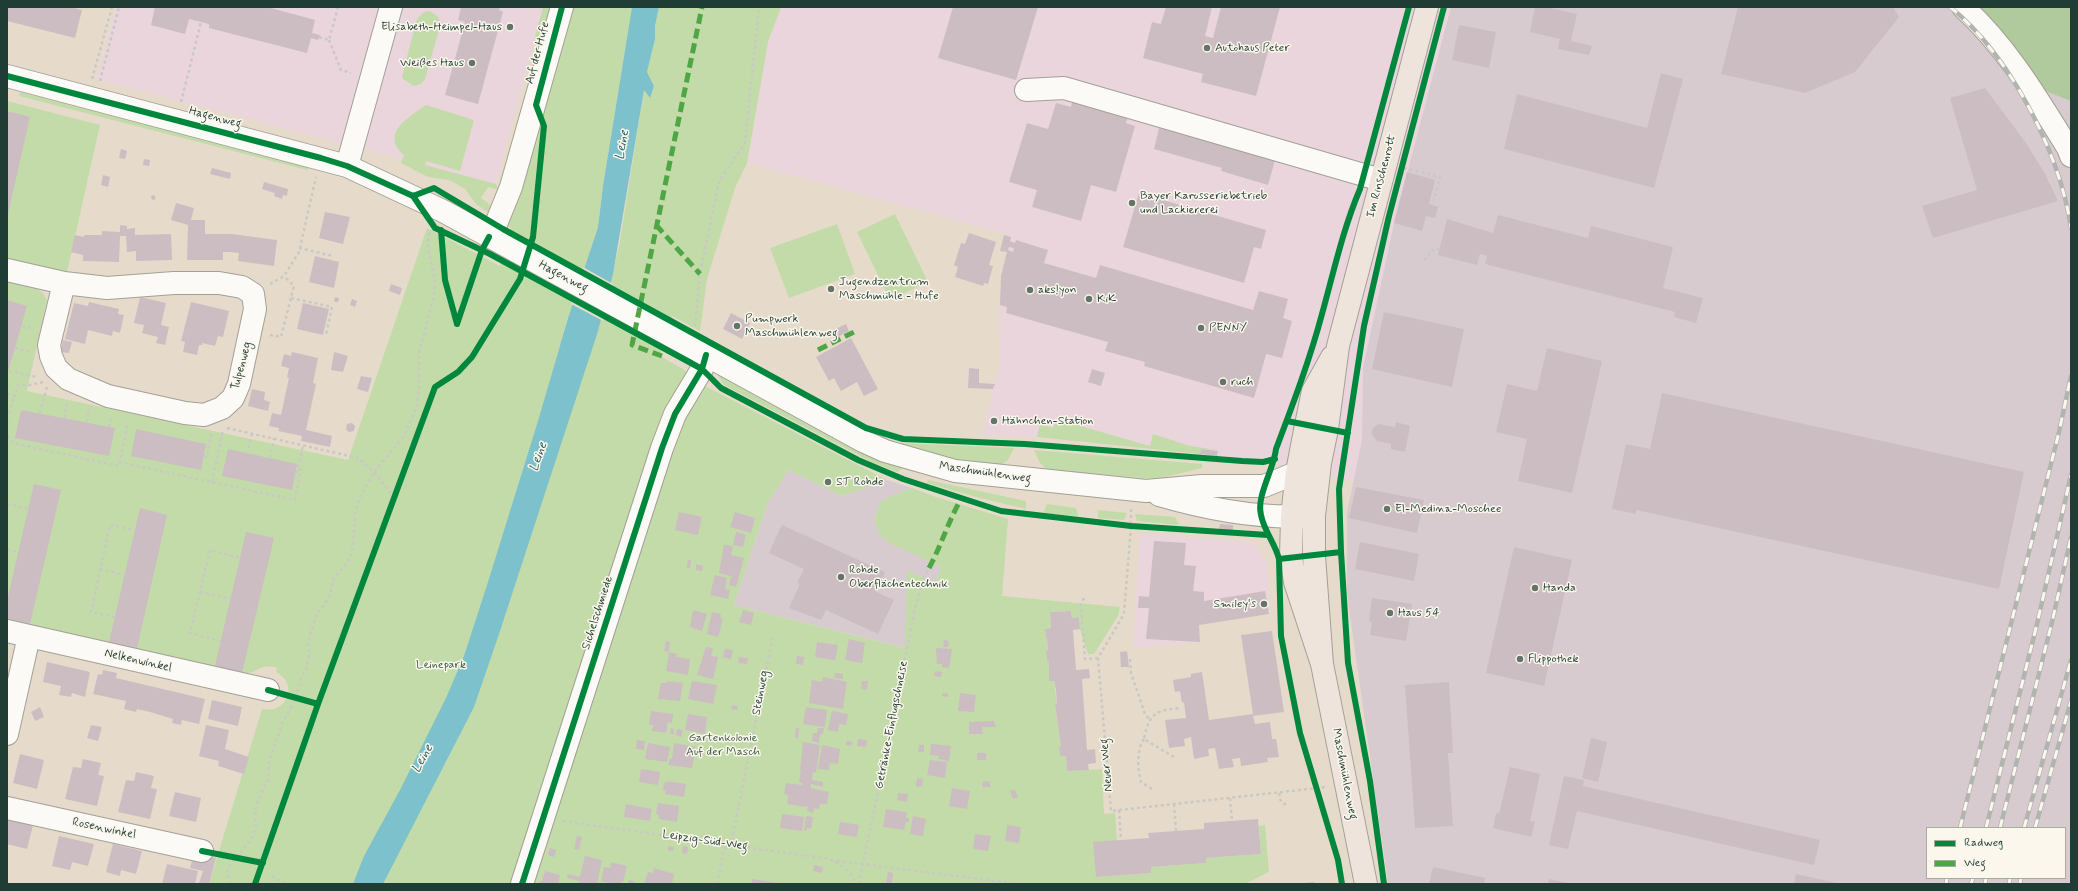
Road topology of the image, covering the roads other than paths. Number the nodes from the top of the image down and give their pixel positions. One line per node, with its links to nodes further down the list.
1 (391, 7): 8 (street)
2 (562, 7): 10 (street, Auf der Hufe)
3 (1427, 7): 9 (main road, Im Rinschenrott)
4 (1964, 7): 7 (street)
5 (7, 76): 8 (street, Hagenweg)
6 (1026, 90): 9 (street)
7 (2071, 156)
8 (347, 166): 10 (street, Hagenweg)
9 (1391, 177): 14 (main road, Im Rinschenrott)
10 (493, 239): 13 (street, Hagenweg)
11 (7, 270): 12 (street)
12 (64, 283): 12 (street, Tulpenweg)
13 (696, 342): 17 (street, Maschmühlenweg); 27 (street, Sichelschmiede)
14 (1338, 346): 15 (main road, Im Rinschenrott); 16 (main road, Im Rinschenrott)
15 (1320, 463): 16 (street, Maschmühlenweg); 18 (main road, Maschmühlenweg)
16 (1297, 472): 17 (street, Maschmühlenweg); 19 (main road, Im Rinschenrott)
17 (1138, 491): 19 (street, Maschmühlenweg)
18 (1314, 516): 19 (street, Maschmühlenweg); 22 (main road, Maschmühlenweg)
19 (1292, 517): 22 (main road, Maschmühlenweg)
20 (7, 631): 21 (street, Nelkenwinkel)
21 (29, 636): 23 (street, Nelkenwinkel); 24 (street)
22 (1322, 664): 28 (main road, Maschmühlenweg)
23 (268, 690)
24 (7, 734)
25 (7, 808): 26 (street, Rosenwinkel)
26 (202, 851)
27 (522, 884)
28 (1366, 884)

